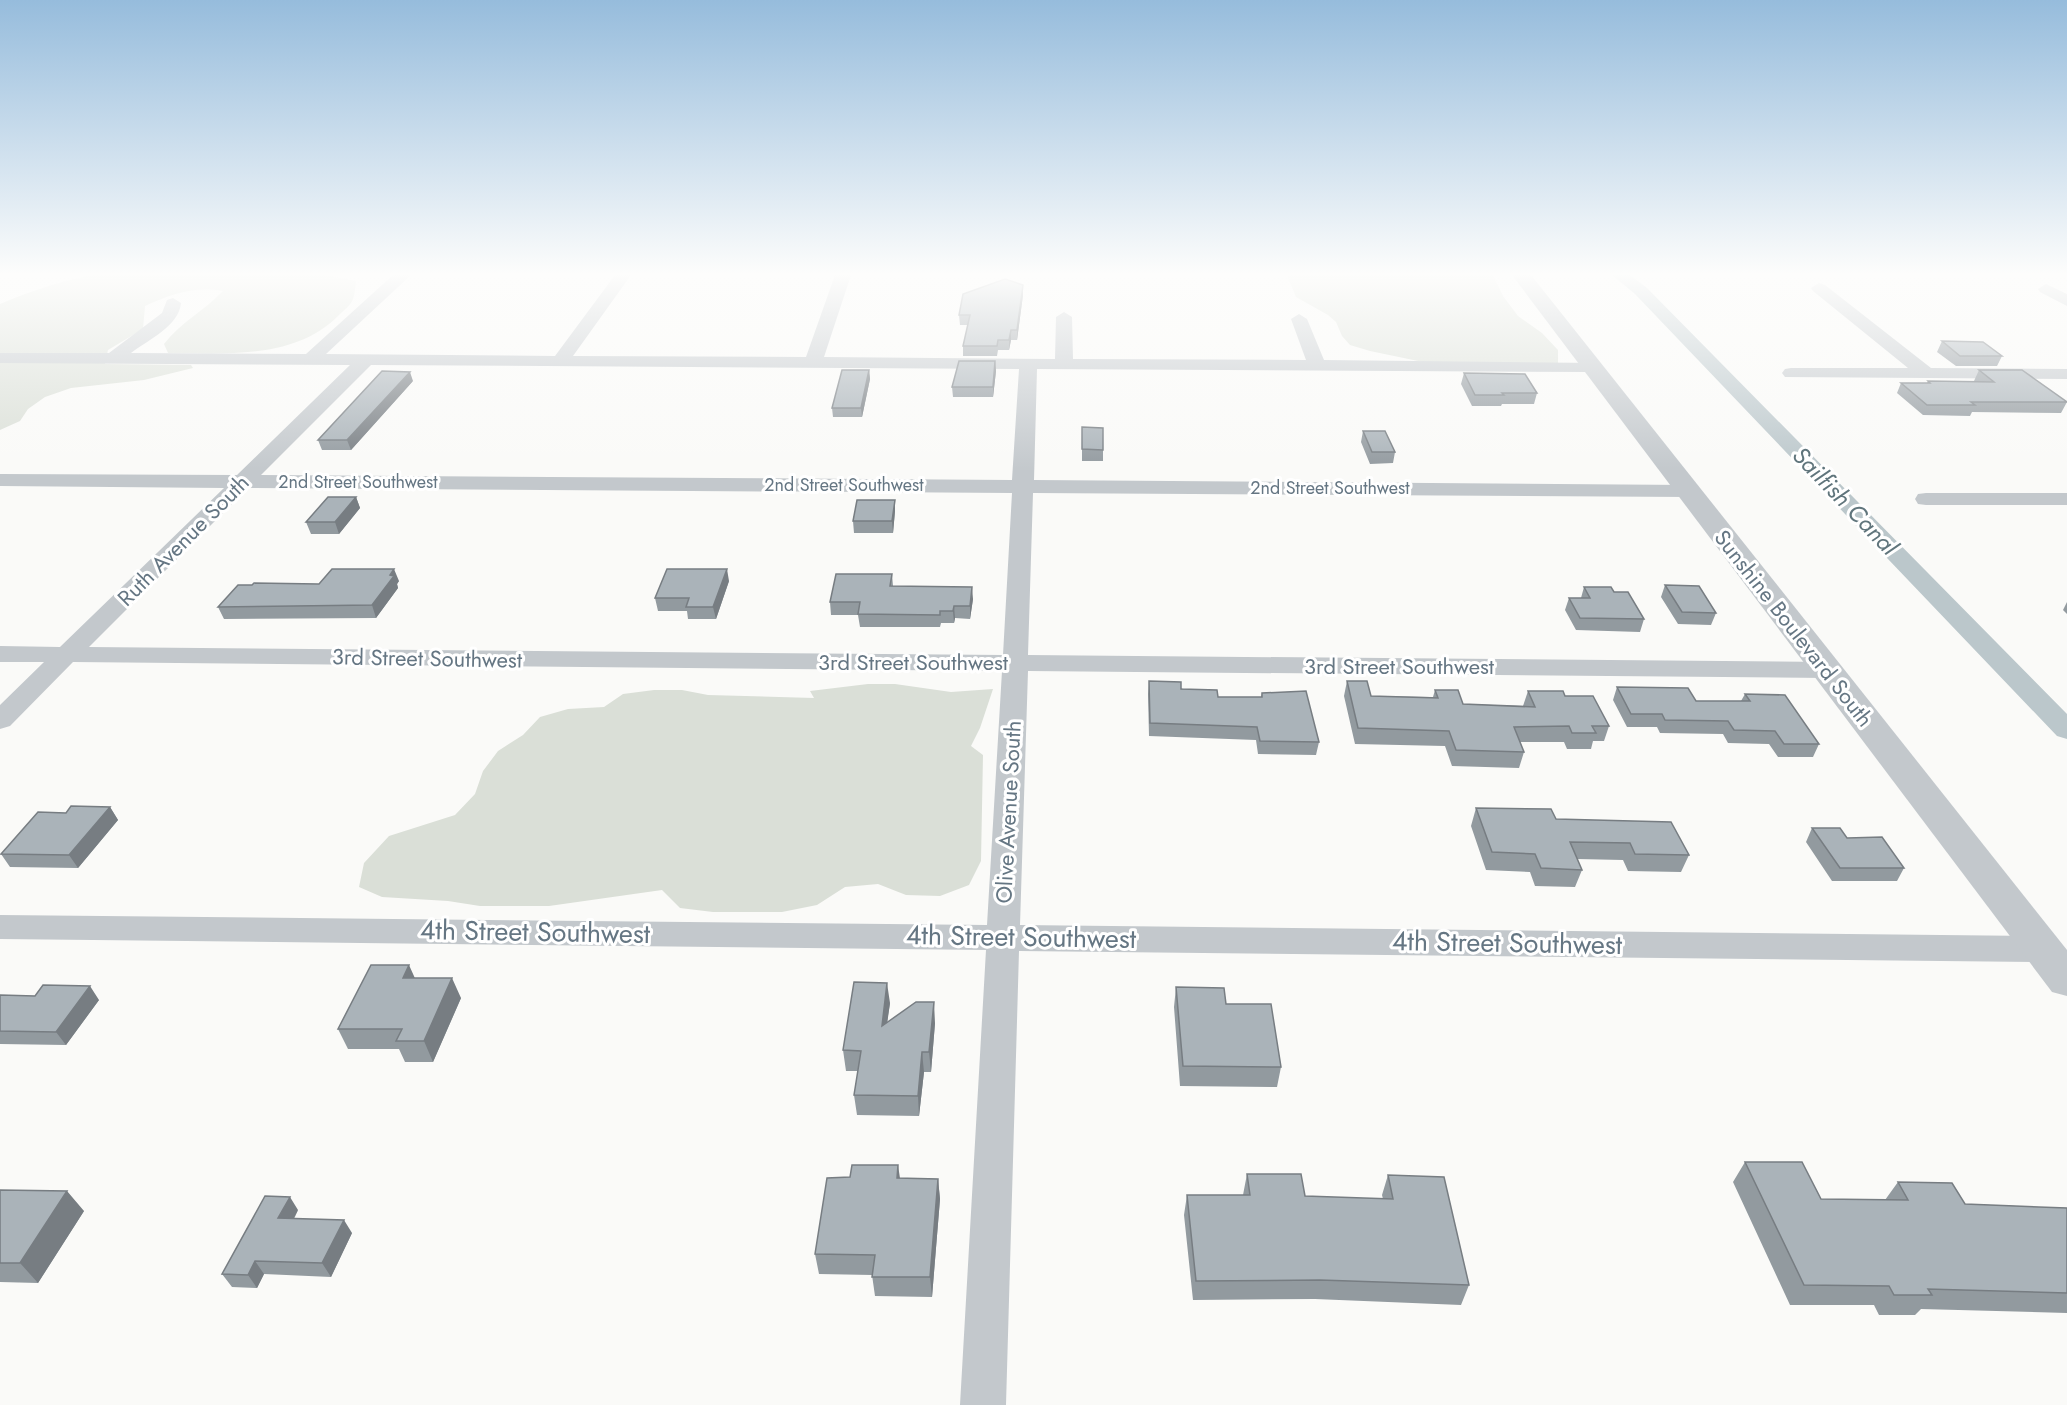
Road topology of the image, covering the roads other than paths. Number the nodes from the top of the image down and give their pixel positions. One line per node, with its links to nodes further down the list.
1 (137, 341): 10 (street)
2 (331, 341): 11 (street)
3 (575, 341): 13 (street)
4 (821, 341): 14 (street)
5 (1064, 341): 16 (street)
6 (1307, 341): 17 (street)
7 (1571, 341): 18 (street, Sunshine Boulevard South)
8 (1885, 341): 20 (street)
9 (0, 358): 10 (street)
10 (114, 358): 11 (street)
11 (310, 360): 12 (street)
12 (366, 360): 13 (street); 23 (street, Ruth Avenue South)
13 (560, 361): 14 (street)
14 (813, 363): 15 (street)
15 (1028, 364): 16 (street); 24 (street, Olive Avenue South)
16 (1064, 364): 17 (street)
17 (1317, 366): 18 (street)
18 (1591, 367): 25 (street, Sunshine Boulevard South)
19 (1791, 373): 20 (street)
20 (1927, 374): 21 (street)
21 (2067, 374)
22 (0, 480): 23 (street, 2nd Street Southwest)
23 (242, 481): 24 (street, 2nd Street Southwest); 29 (street, Ruth Avenue South)
24 (1023, 486): 25 (street, 2nd Street Southwest); 30 (street, Olive Avenue South)
25 (1688, 491): 31 (street, Sunshine Boulevard South)
26 (1926, 499): 27 (street)
27 (2067, 499)
28 (0, 654): 29 (street, 3rd Street Southwest)
29 (66, 654): 30 (street, 3rd Street Southwest); 32 (street, Ruth Avenue South)
30 (1015, 663): 31 (street, 3rd Street Southwest); 34 (street, Olive Avenue South)
31 (1827, 670): 35 (street, Sunshine Boulevard South)
32 (0, 720)
33 (0, 927): 34 (street, 4th Street Southwest)
34 (1002, 937): 35 (street, 4th Street Southwest); 37 (street, Olive Avenue South)
35 (2043, 949): 36 (street, Sunshine Boulevard South)
36 (2067, 980)
37 (984, 1405)

